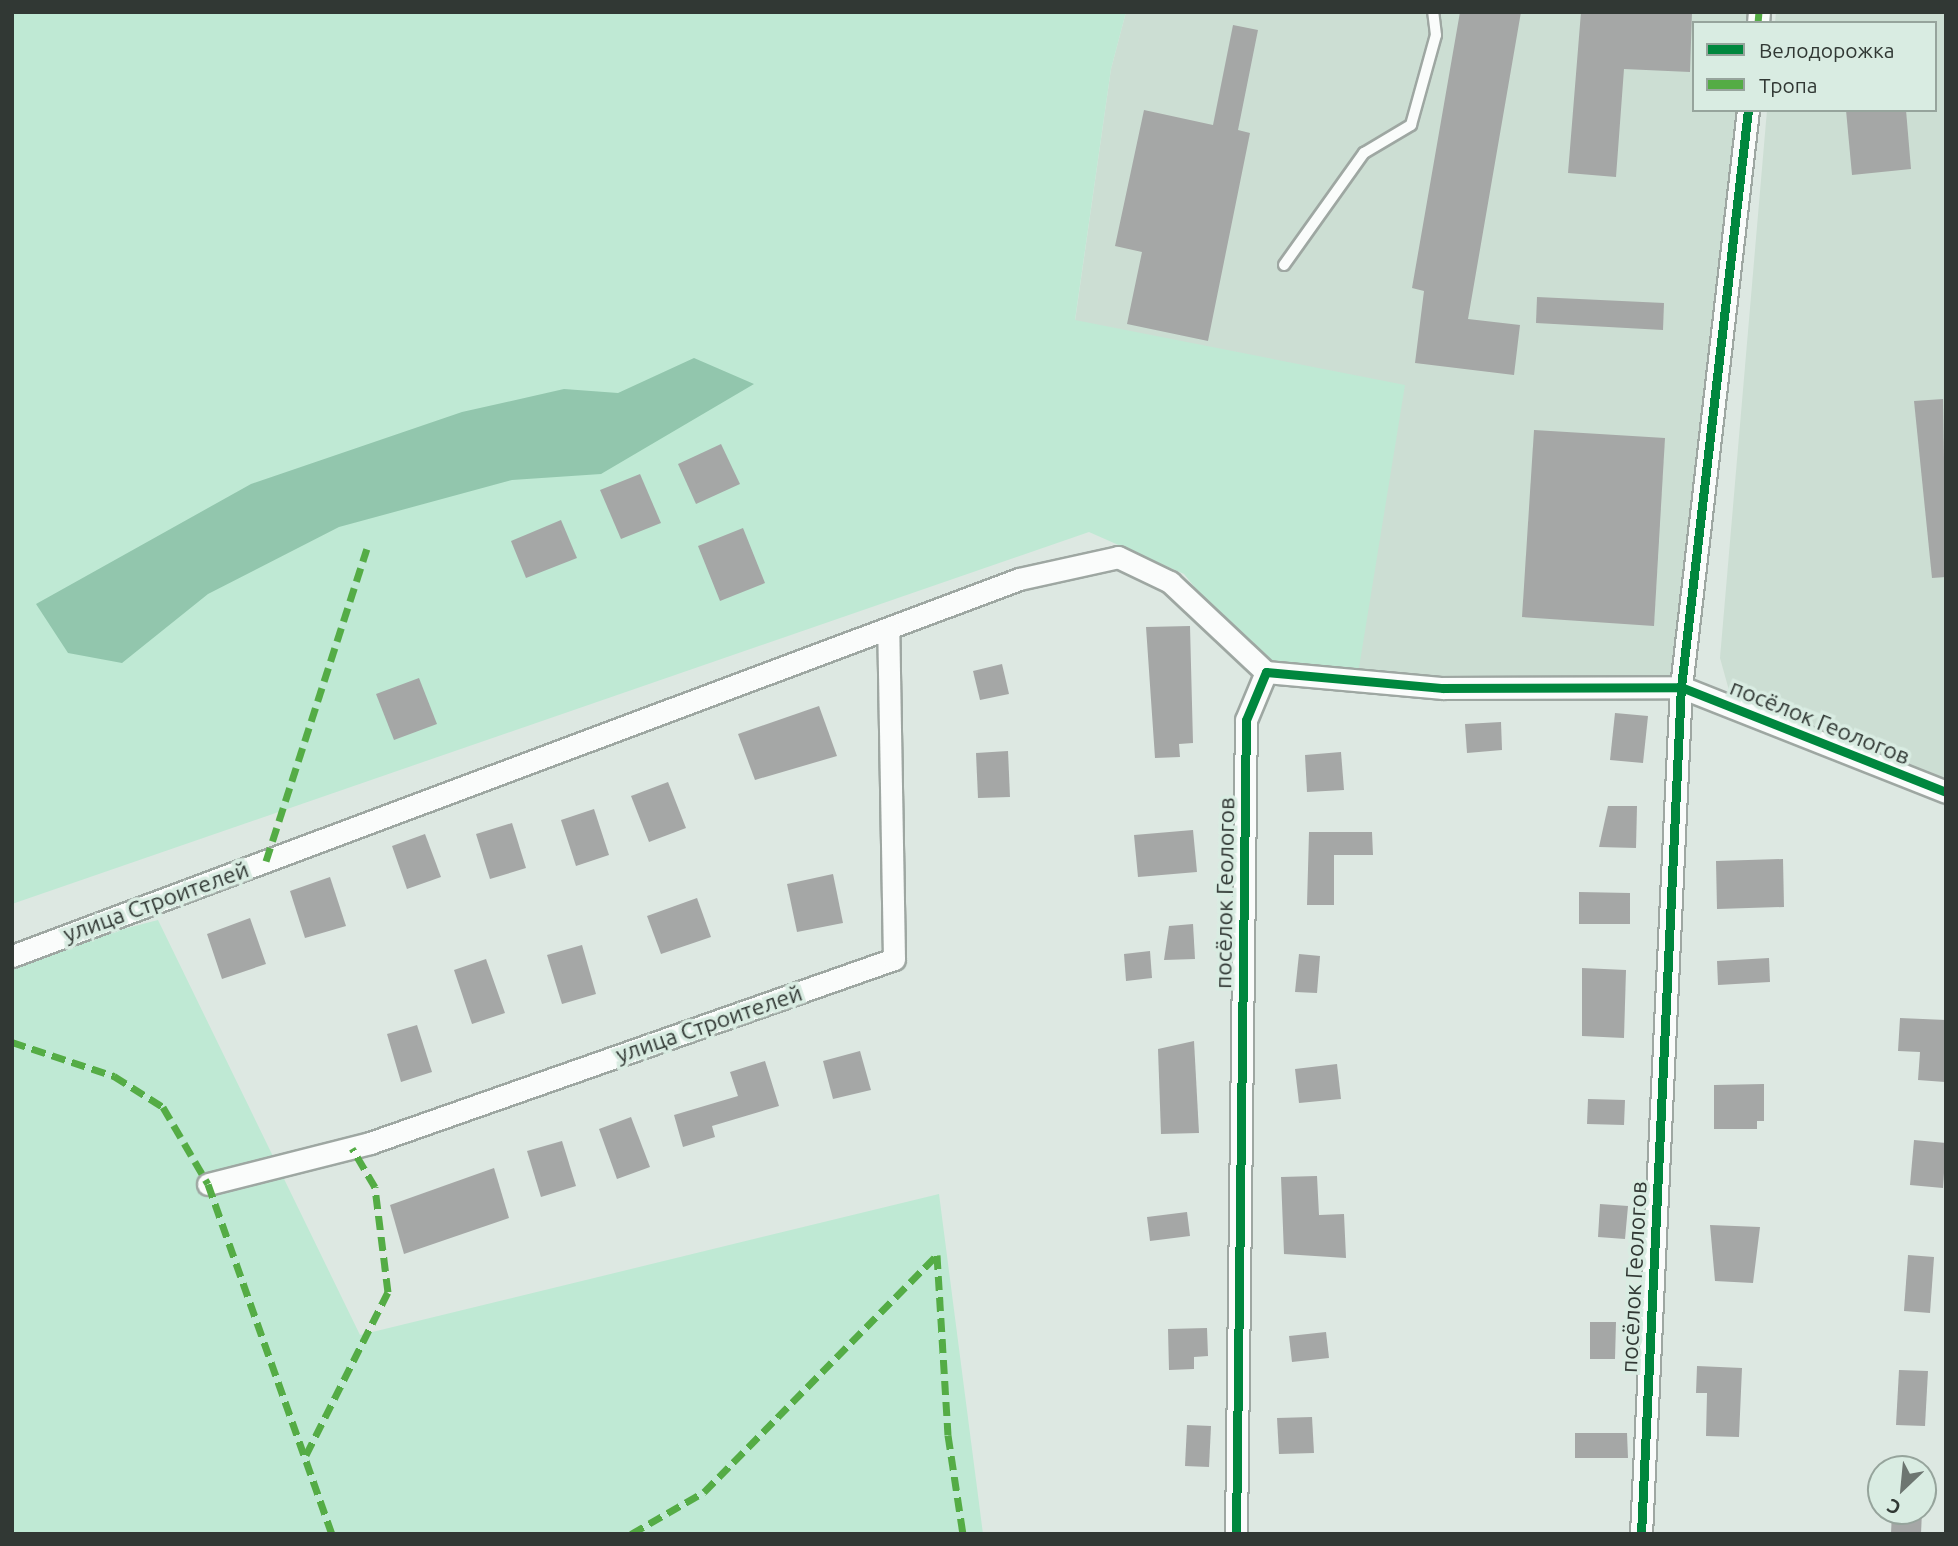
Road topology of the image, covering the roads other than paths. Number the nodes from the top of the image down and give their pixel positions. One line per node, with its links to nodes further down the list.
1 (1433, 12): 3 (lane)
2 (1748, 112): 6 (street)
3 (1284, 265)
4 (888, 629): 5 (street, улица Строителей); 8 (street, улица Строителей); 9 (street, улица Строителей)
5 (1266, 672): 6 (street, посёлок Геологов); 10 (street, посёлок Геологов)
6 (1681, 687): 7 (street, посёлок Геологов); 11 (street, посёлок Геологов)
7 (1946, 792)
8 (12, 956)
9 (208, 1184)
10 (1236, 1534)
11 (1642, 1534)

